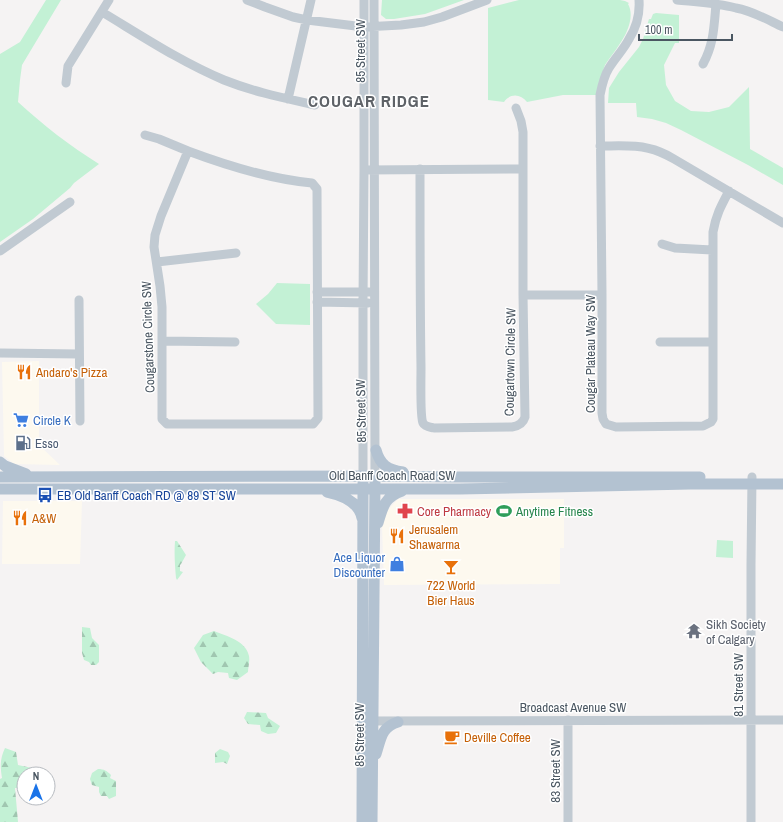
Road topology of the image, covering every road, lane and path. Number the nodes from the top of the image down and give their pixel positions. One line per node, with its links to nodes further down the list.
1 (109, 0): 10 (street)
2 (247, 0): 11 (street)
3 (310, 0): 11 (street)
4 (364, 0): 13 (street, 85 Street SW)
5 (374, 0): 12 (street, 85 Street SW)
6 (487, 0): 12 (street)
7 (639, 0): 21 (street, Cougar Plateau Way SW)
8 (677, 0): 9 (street)
9 (716, 4): 14 (street); 15 (street)
10 (102, 12): 16 (street); 17 (street)
11 (307, 20): 13 (street); 17 (street)
12 (375, 26): 13 (street); 25 (street, 85 Street SW)
13 (364, 27): 24 (street, 85 Street SW)
14 (783, 27)
15 (703, 64)
16 (66, 83)
17 (288, 99): 18 (street)
18 (315, 105)
19 (516, 108): 23 (street, Cougartown Circle SW)
20 (145, 135): 22 (street)
21 (600, 146): 27 (street); 39 (street, Cougar Plateau Way SW)
22 (188, 151): 34 (street, Cougarstone Circle SW); 35 (street, Cougarstone Circle SW)
23 (523, 169): 26 (street); 38 (street, Cougartown Circle SW)
24 (364, 170): 25 (street); 36 (street, 85 Street SW)
25 (374, 170): 26 (street); 37 (street, 85 Street SW)
26 (420, 170): 38 (street, Cougartown Circle SW)
27 (729, 191): 29 (street); 31 (street, Cougar Plateau Way SW)
28 (70, 202): 32 (street)
29 (783, 223)
30 (662, 244): 31 (street)
31 (712, 250): 47 (street, Cougar Plateau Way SW)
32 (0, 251)
33 (236, 253): 34 (street)
34 (157, 262): 44 (street, Cougarstone Circle SW)
35 (317, 292): 36 (street); 41 (street, Cougarstone Circle SW)
36 (363, 292): 37 (street); 42 (street, 85 Street SW)
37 (375, 292): 43 (street, 85 Street SW)
38 (523, 295): 39 (street)
39 (602, 295): 47 (street, Cougar Plateau Way SW)
40 (79, 300): 49 (street)
41 (317, 302): 42 (street); 44 (street, Cougarstone Circle SW)
42 (363, 303): 43 (street); 53 (street, 85 Street SW)
43 (374, 303): 51 (street, 85 Street SW)
44 (163, 341): 45 (street)
45 (236, 342)
46 (660, 342): 47 (street)
47 (712, 342)
48 (0, 353): 49 (street)
49 (80, 354): 50 (street)
50 (80, 421)
51 (376, 450): 54 (street, 85 Street SW); 57 (main road)
52 (0, 462): 56 (main road)
53 (363, 476): 54 (main road, Old Banff Coach Road SW); 56 (main road, Old Banff Coach Road SW); 62 (main road, 85 Street SW)
54 (375, 476): 57 (main road, Old Banff Coach Road SW); 63 (main road, 85 Street SW)
55 (0, 477): 56 (main road, Old Banff Coach Road SW)
56 (38, 477)
57 (433, 477): 59 (main road, Old Banff Coach Road SW)
58 (783, 477): 59 (main road, Old Banff Coach Road SW)
59 (752, 480): 60 (main road, Old Banff Coach Road SW); 64 (main road, Old Banff Coach Road SW); 69 (street, 81 Street SW)
60 (783, 484)
61 (305, 488): 62 (main road, Old Banff Coach Road SW); 65 (main road, Old Banff Coach Road SW); 66 (main road)
62 (363, 489): 63 (main road, Old Banff Coach Road SW); 66 (main road, 85 Street SW)
63 (375, 489): 64 (main road, Old Banff Coach Road SW); 67 (main road, 85 Street SW)
64 (410, 489): 67 (main road)
65 (0, 490)
66 (363, 522): 71 (main road, 85 Street SW)
67 (375, 537): 71 (main road, 85 Street SW)
68 (568, 720): 69 (street, Broadcast Avenue SW); 72 (street, Broadcast Avenue SW); 76 (street, 83 Street SW)
69 (751, 720): 70 (street, Broadcast Avenue SW); 77 (street, 81 Street SW)
70 (783, 720)
71 (368, 721): 72 (street, Broadcast Avenue SW); 73 (main road, 85 Street SW); 74 (main road, 85 Street SW)
72 (398, 722): 73 (main road)
73 (372, 764): 75 (main road, 85 Street SW)
74 (362, 822)
75 (372, 822)
76 (568, 822)
77 (751, 822)

